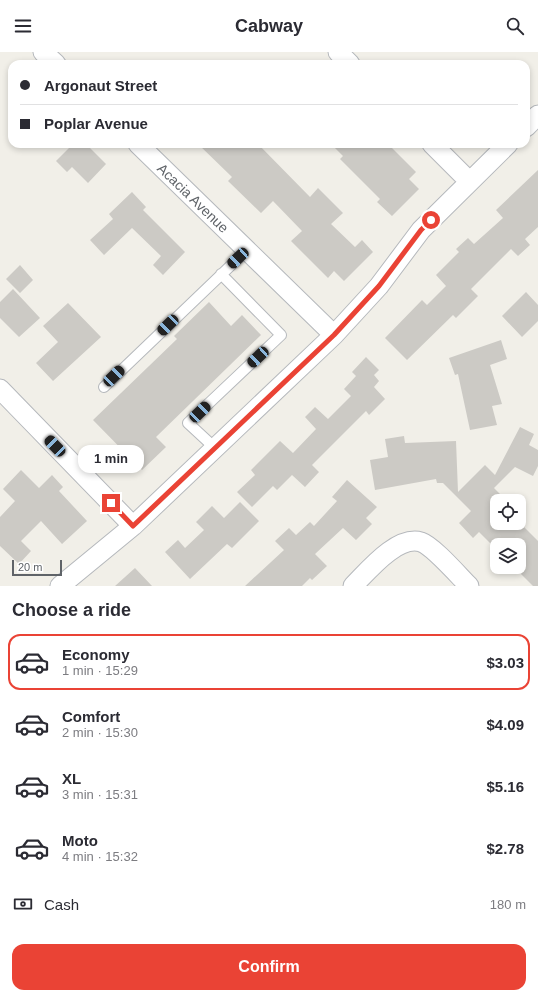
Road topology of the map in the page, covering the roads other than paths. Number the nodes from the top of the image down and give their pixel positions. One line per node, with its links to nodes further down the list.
1 (43, 52): 3 (street)
2 (338, 52): 4 (street)
3 (52, 60)
4 (346, 60)
5 (538, 115): 6 (street)
6 (530, 122)
7 (142, 148): 11 (street, Acacia Avenue)
8 (436, 148): 10 (street)
9 (504, 148): 10 (street)
10 (469, 181): 13 (street)
11 (246, 250): 12 (lane); 13 (street, Acacia Avenue)
12 (221, 274): 14 (lane); 16 (lane)
13 (334, 335): 16 (street)
14 (104, 387)
15 (0, 389): 17 (street)
16 (215, 448): 17 (street)
17 (133, 526): 18 (street)
18 (60, 586)
19 (353, 586): 20 (street)
20 (469, 586)

